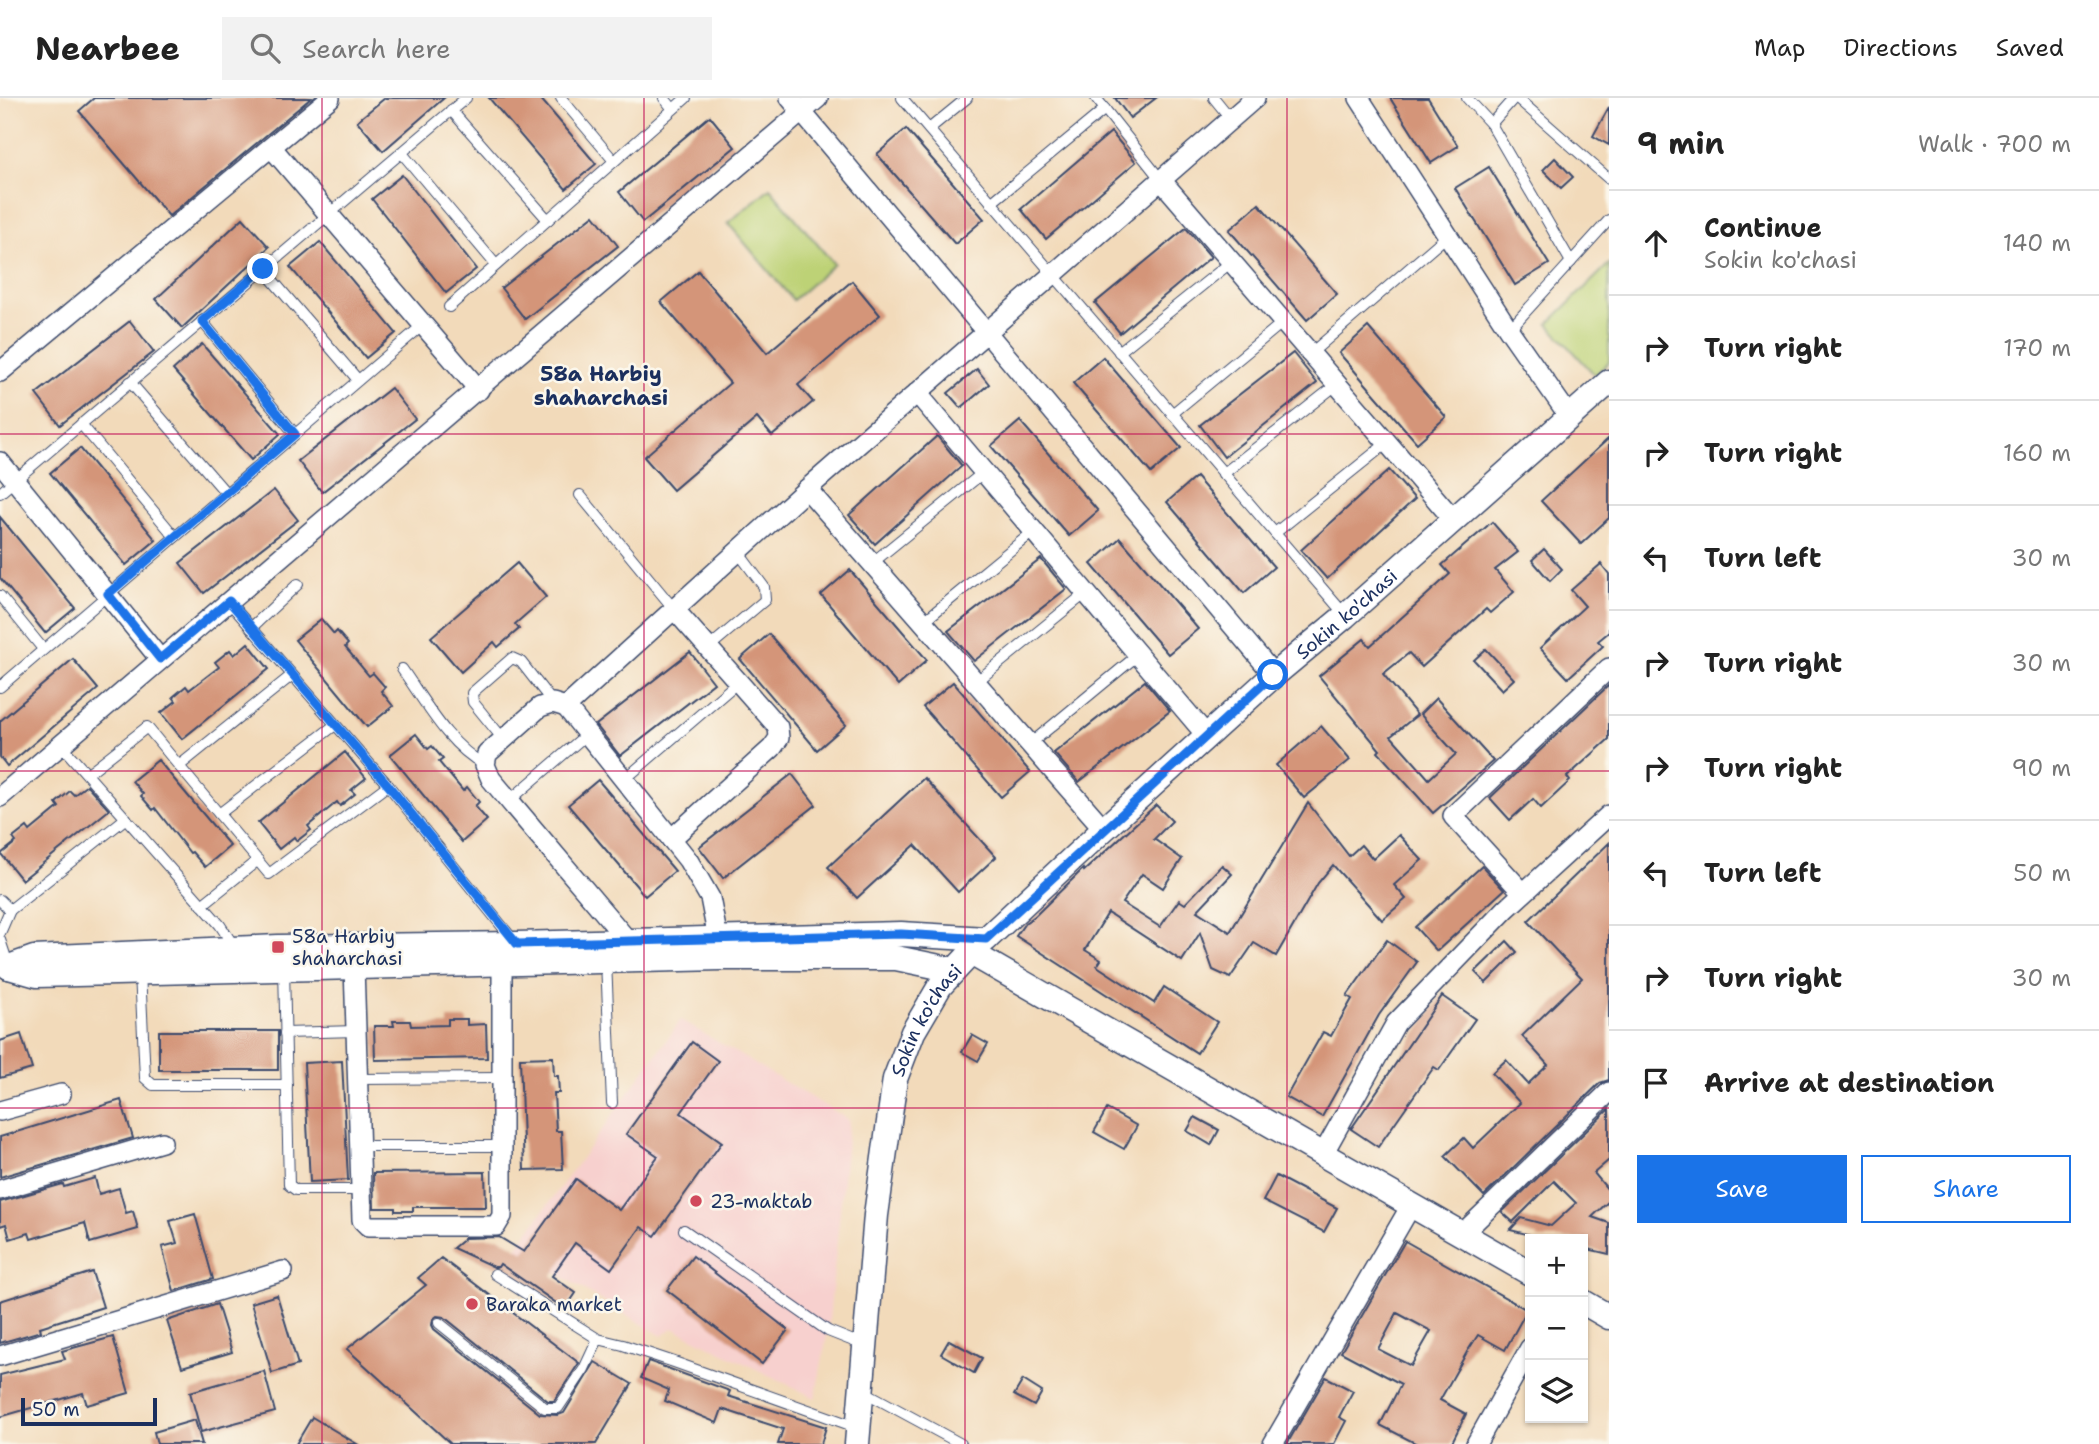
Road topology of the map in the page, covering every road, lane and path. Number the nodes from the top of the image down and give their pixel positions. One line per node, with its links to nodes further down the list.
1 (330, 98): 22 (street)
2 (466, 98): 18 (lane)
3 (561, 98): 24 (lane)
4 (664, 98): 16 (lane)
5 (686, 98): 16 (lane)
6 (818, 98): 15 (street)
7 (902, 98): 21 (lane)
8 (967, 98): 21 (lane)
9 (1096, 98): 17 (lane)
10 (1214, 98): 19 (lane)
11 (1255, 98): 19 (street)
12 (1359, 98): 31 (street)
13 (1468, 98): 20 (lane)
14 (1515, 98): 20 (lane); 25 (lane)
15 (796, 105): 42 (street); 50 (street)
16 (673, 109): 24 (lane)
17 (1105, 109): 26 (lane); 27 (lane)
18 (451, 110): 23 (lane); 29 (lane)
19 (1231, 119): 26 (street)
20 (1491, 124): 33 (lane)
21 (929, 129): 27 (lane)
22 (272, 148): 28 (street); 45 (street)
23 (401, 152): 28 (lane); 34 (lane)
24 (614, 161): 29 (lane)
25 (1609, 179)
26 (1161, 180): 32 (street); 36 (street)
27 (991, 203): 36 (lane)
28 (330, 212): 35 (lane); 40 (street)
29 (548, 219): 34 (lane)
30 (1609, 220): 33 (lane)
31 (1448, 235): 41 (street); 44 (lane)
32 (1230, 262): 39 (street); 43 (lane)
33 (1571, 262): 41 (lane)
34 (496, 265): 37 (lane)
35 (263, 269): 38 (lane); 46 (lane)
36 (1052, 274): 42 (street); 43 (lane)
37 (449, 307)
38 (202, 321): 47 (lane); 55 (lane)
39 (1282, 323): 44 (street); 52 (lane)
40 (424, 324): 46 (lane); 50 (street)
41 (1509, 330): 53 (street)
42 (987, 332): 51 (street); 85 (street)
43 (1119, 352): 52 (lane)
44 (1310, 354): 49 (street)
45 (0, 372)
46 (358, 380): 55 (lane)
47 (131, 382): 54 (lane); 62 (lane)
48 (1609, 382): 53 (street, Sokin ko'chasi)
49 (1336, 384): 56 (street); 59 (lane)
50 (479, 390): 74 (street)
51 (917, 393): 58 (street); 61 (street)
52 (1172, 414): 59 (lane)
53 (1569, 416): 64 (street, Sokin ko'chasi)
54 (80, 424): 60 (lane); 67 (lane)
55 (295, 434): 62 (lane)
56 (1387, 443): 64 (street); 66 (lane)
57 (0, 462): 60 (street)
58 (984, 472): 65 (street); 69 (lane)
59 (1223, 474): 66 (lane)
60 (7, 487): 72 (street)
61 (807, 489): 68 (street); 69 (street)
62 (226, 493): 67 (lane)
63 (580, 495): 75 (lane)
64 (1453, 519): 76 (street, Sokin ko'chasi)
65 (1034, 531): 71 (street); 77 (lane)
66 (1275, 533): 76 (lane)
67 (175, 537): 72 (lane)
68 (737, 552): 75 (street); 79 (lane)
69 (872, 564): 77 (street)
70 (298, 584): 78 (lane)
71 (1087, 592): 81 (street); 88 (lane)
72 (108, 594): 80 (lane); 82 (street)
73 (0, 596): 80 (lane)
74 (229, 601): 78 (lane); 82 (street)
75 (674, 609): 79 (street); 90 (street)
76 (1345, 616): 85 (street, Sokin ko'chasi)
77 (923, 622): 88 (street)
78 (251, 628): 86 (lane)
79 (708, 648): 87 (street)
80 (43, 649): 89 (lane)
81 (1139, 654): 93 (street); 95 (lane)
82 (160, 659): 96 (street)
83 (1609, 668): 110 (street)
84 (402, 669): 97 (lane)
85 (1273, 675): 93 (street, Sokin ko'chasi)
86 (292, 676): 91 (lane); 98 (lane)
87 (738, 682): 100 (lane); 108 (street)
88 (975, 682): 95 (street)
89 (0, 687)
90 (559, 705): 92 (street); 94 (street); 94 (lane)
91 (335, 725): 101 (lane); 104 (lane)
92 (587, 734): 100 (street); 103 (lane)
93 (1207, 736): 107 (street, Sokin ko'chasi)
94 (503, 739): 97 (street)
95 (1030, 744): 107 (street)
96 (61, 745): 99 (lane); 102 (street)
97 (485, 765): 103 (street)
98 (179, 766): 99 (lane); 104 (lane)
99 (87, 774): 106 (lane)
100 (624, 780): 108 (street)
101 (388, 785): 109 (lane); 119 (lane)
102 (0, 797)
103 (509, 801): 117 (street)
104 (219, 814): 109 (lane)
105 (1609, 815): 110 (street)
106 (125, 818): 112 (lane); 113 (lane)
107 (1104, 829): 120 (street, Sokin ko'chasi)
108 (671, 839): 115 (street)
109 (258, 860): 112 (lane)
110 (1523, 893): 138 (street)
111 (0, 900): 113 (lane)
112 (202, 905): 118 (lane)
113 (10, 910): 114 (lane)
114 (0, 933)
115 (718, 939): 117 (street); 120 (street)
116 (0, 940): 124 (lane)
117 (628, 941): 119 (street)
118 (235, 948): 119 (street); 124 (street)
119 (509, 954): 121 (street); 122 (street); 128 (street)
120 (970, 954): 121 (street); 138 (street); 151 (street, Sokin ko'chasi)
121 (606, 960): 133 (lane)
122 (354, 966): 123 (street); 126 (street)
123 (284, 968): 125 (street); 127 (lane)
124 (5, 971): 125 (street)
125 (140, 972): 130 (lane)
126 (356, 1031): 127 (lane); 129 (street)
127 (285, 1033): 130 (lane)
128 (502, 1078): 129 (lane); 137 (street)
129 (357, 1079): 136 (street)
130 (287, 1085): 140 (lane)
131 (1609, 1092): 143 (street)
132 (61, 1094): 134 (street)
133 (612, 1103)
134 (0, 1111)
135 (162, 1142): 139 (street)
136 (359, 1146): 137 (lane); 140 (street)
137 (502, 1146): 140 (street)
138 (1324, 1154): 141 (street)
139 (0, 1190)
140 (361, 1190)
141 (1412, 1204): 143 (street); 157 (street)
142 (684, 1230): 151 (lane)
143 (1462, 1234): 144 (street)
144 (1525, 1270)
145 (283, 1271): 152 (street)
146 (495, 1274): 150 (lane)
147 (1588, 1305): 148 (street)
148 (1609, 1317)
149 (439, 1323): 150 (lane)
150 (598, 1339): 155 (lane)
151 (866, 1346): 154 (street, Sokin ko'chasi)
152 (0, 1356)
153 (1525, 1357): 158 (street)
154 (863, 1391): 155 (street, Sokin ko'chasi); 156 (lane)
155 (858, 1436)
156 (961, 1444)
157 (1273, 1444)
158 (1476, 1444)

